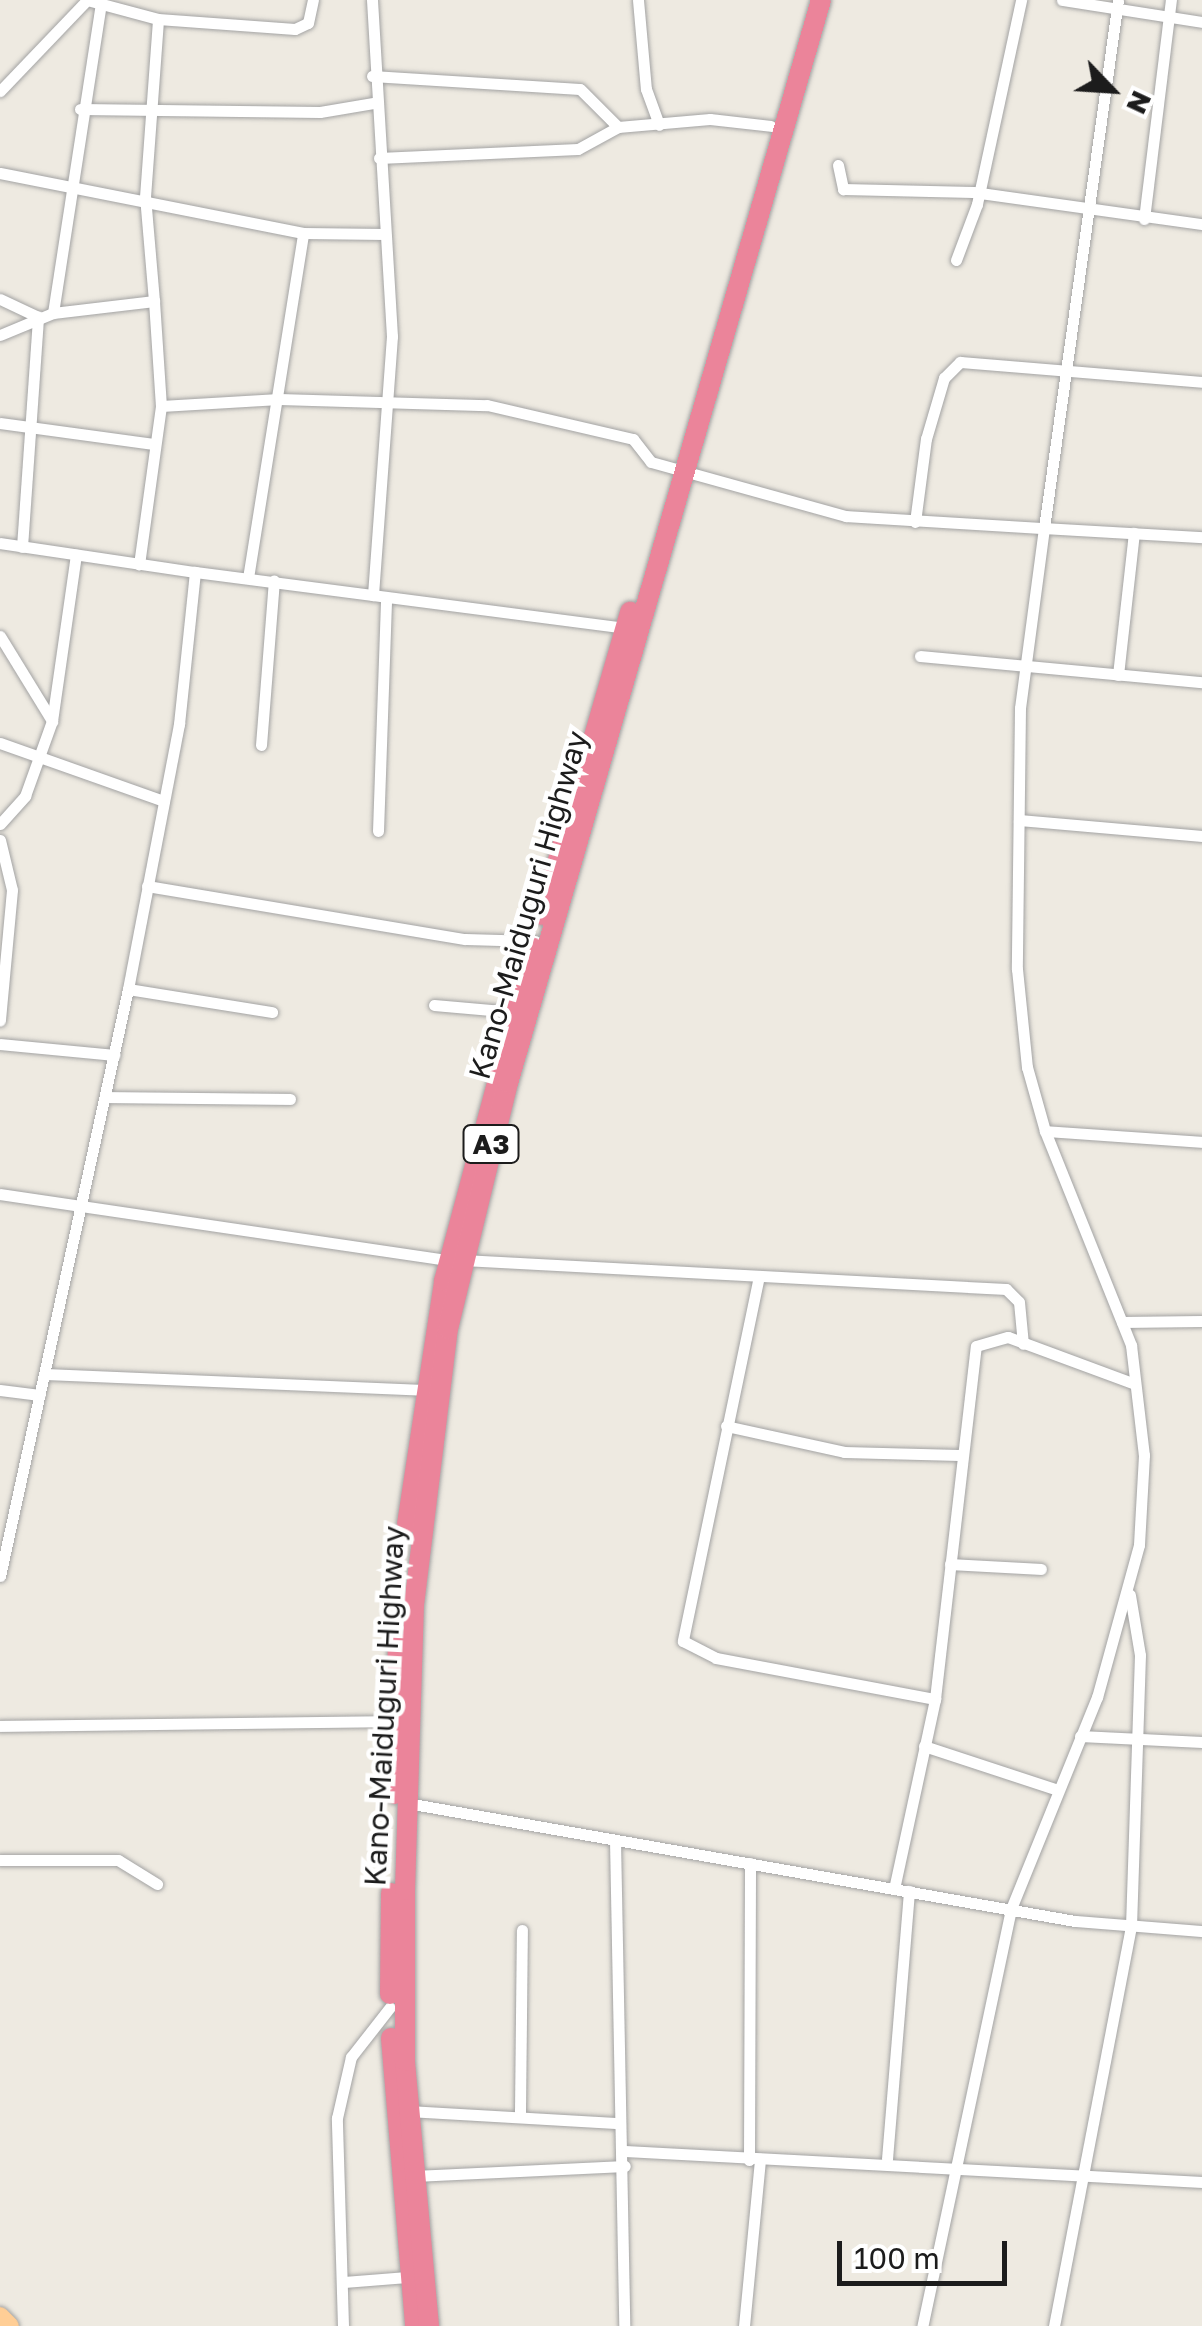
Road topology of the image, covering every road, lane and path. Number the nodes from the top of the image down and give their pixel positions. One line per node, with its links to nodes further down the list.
1 (313, 0): 13 (street)
2 (372, 0): 15 (street)
3 (638, 0): 20 (street)
4 (807, 0): 21 (highway, Kano-Maiduguri Highway / A3)
5 (822, 0): 48 (highway, Kano-Maiduguri Highway / A3)
6 (1021, 0): 26 (street)
7 (1062, 0): 10 (street)
8 (1171, 0): 12 (street)
9 (81, 2): 11 (street); 16 (street)
10 (1117, 3): 12 (street); 29 (street)
11 (101, 4): 13 (street); 18 (street)
12 (1168, 16): 14 (street); 30 (street)
13 (158, 19): 19 (street)
14 (1202, 22)
15 (372, 76): 17 (street); 22 (street)
16 (0, 91)
17 (374, 103): 19 (street); 23 (street)
18 (80, 110): 19 (street); 27 (street)
19 (150, 114): 28 (street)
20 (660, 125): 21 (street); 22 (street)
21 (770, 126): 48 (highway, Kano-Maiduguri Highway / A3)
22 (618, 128): 23 (street)
23 (379, 158): 33 (street)
24 (838, 165): 26 (street)
25 (0, 172): 27 (street)
26 (973, 192): 29 (street); 34 (street)
27 (66, 193): 28 (street); 37 (street)
28 (144, 197): 32 (street); 36 (street)
29 (1094, 214): 30 (street); 40 (street)
30 (1144, 218): 31 (street)
31 (1202, 224)
32 (303, 233): 33 (street); 42 (street)
33 (385, 234): 43 (street)
34 (956, 260)
35 (0, 299): 38 (street)
36 (154, 301): 37 (street); 44 (street)
37 (53, 314): 38 (street)
38 (38, 317): 39 (street); 46 (street)
39 (0, 335)
40 (1060, 372): 41 (street); 49 (street); 50 (street)
41 (1202, 382)
42 (279, 398): 43 (street); 44 (street); 58 (street)
43 (390, 402): 48 (street); 60 (street)
44 (161, 406): 47 (street)
45 (0, 423): 46 (street)
46 (36, 429): 47 (street); 54 (street)
47 (154, 444): 56 (street)
48 (679, 468): 49 (street); 61 (highway, Kano-Maiduguri Highway / A3); 92 (highway, Kano-Maiduguri Highway / A3)
49 (915, 522): 50 (street)
50 (1044, 528): 51 (street); 64 (street)
51 (1134, 533): 52 (street); 65 (street)
52 (1202, 537)
53 (0, 543): 54 (street)
54 (22, 547): 55 (street)
55 (76, 555): 56 (street); 67 (street)
56 (140, 564): 57 (street)
57 (195, 572): 58 (street); 71 (street)
58 (248, 578): 59 (street)
59 (274, 582): 60 (street); 69 (street)
60 (380, 596): 61 (street); 74 (street)
61 (626, 628): 78 (highway, Kano-Maiduguri Highway / A3)
62 (0, 636): 67 (street)
63 (920, 656): 64 (street)
64 (1025, 667): 65 (street); 72 (street)
65 (1118, 675): 66 (street)
66 (1202, 682)
67 (52, 721): 70 (street)
68 (0, 742): 70 (street)
69 (260, 746)
70 (42, 758): 71 (street); 73 (street)
71 (164, 801): 77 (street)
72 (1018, 820): 75 (street); 88 (street)
73 (0, 824)
74 (378, 830)
75 (1202, 836)
76 (0, 840): 83 (street)
77 (148, 886): 78 (street); 79 (street)
78 (534, 941): 82 (highway, Kano-Maiduguri Highway / A3)
79 (128, 989): 81 (street); 85 (street)
80 (434, 1005): 82 (street)
81 (272, 1012)
82 (514, 1012): 92 (highway, Kano-Maiduguri Highway / A3)
83 (0, 1020)
84 (0, 1044): 85 (street)
85 (114, 1055): 86 (street)
86 (105, 1096): 87 (street); 91 (street)
87 (290, 1099)
88 (1045, 1131): 89 (street); 95 (street)
89 (1202, 1142)
90 (0, 1194): 91 (street)
91 (80, 1210): 92 (street); 97 (street)
92 (456, 1260): 93 (street); 100 (highway, Kano-Maiduguri Highway / A3); 116 (highway, Kano-Maiduguri Highway / A3)
93 (759, 1276): 96 (street); 102 (street)
94 (1202, 1321): 95 (street)
95 (1122, 1322): 98 (street)
96 (1023, 1344): 98 (street); 103 (street)
97 (44, 1374): 100 (street); 101 (street)
98 (1136, 1384): 107 (street)
99 (0, 1390): 101 (street)
100 (424, 1390): 109 (highway, Kano-Maiduguri Highway / A3)
101 (40, 1394): 106 (street)
102 (726, 1426): 103 (street); 108 (street)
103 (959, 1456): 104 (street)
104 (950, 1564): 105 (street); 108 (street)
105 (1041, 1569)
106 (0, 1576)
107 (1130, 1591): 111 (street); 112 (street)
108 (935, 1699): 114 (street)
109 (396, 1721): 110 (street); 116 (highway, Kano-Maiduguri Highway / A3)
110 (0, 1726)
111 (1080, 1736): 112 (street); 115 (street)
112 (1134, 1739): 113 (street); 124 (street)
113 (1202, 1742)
114 (924, 1746): 115 (street); 121 (street)
115 (1058, 1790): 123 (street)
116 (402, 1802): 117 (street); 127 (highway, Kano-Maiduguri Highway / A3); 128 (highway, Kano-Maiduguri Highway / A3)
117 (615, 1840): 119 (street); 130 (street)
118 (0, 1860): 120 (street)
119 (750, 1864): 121 (street); 133 (street)
120 (157, 1884)
121 (894, 1889): 122 (street)
122 (909, 1892): 123 (street); 132 (street)
123 (1011, 1909): 124 (street); 134 (street)
124 (1131, 1926): 126 (street); 136 (street)
125 (522, 1930): 129 (street)
126 (1202, 1931)
127 (390, 2007): 139 (highway, Kano-Maiduguri Highway / A3); 140 (street)
128 (408, 2111): 129 (street); 137 (highway, Kano-Maiduguri Highway / A3)
129 (520, 2112): 130 (street)
130 (619, 2123): 131 (street)
131 (625, 2150): 133 (street); 135 (street)
132 (886, 2159): 133 (street); 134 (street)
133 (754, 2160): 147 (street)
134 (958, 2164): 136 (street); 148 (street)
135 (625, 2166): 137 (street); 146 (street)
136 (1087, 2172): 138 (street); 149 (street)
137 (412, 2176): 145 (highway, Kano-Maiduguri Highway / A3)
138 (1202, 2182)
139 (408, 2277): 140 (street); 144 (highway, Kano-Maiduguri Highway / A3)
140 (343, 2282): 143 (street)
141 (0, 2316): 142 (main road)
142 (10, 2326)
143 (343, 2326)
144 (414, 2326)
145 (429, 2326)
146 (624, 2326)
147 (744, 2326)
148 (922, 2326)
149 (1054, 2326)

